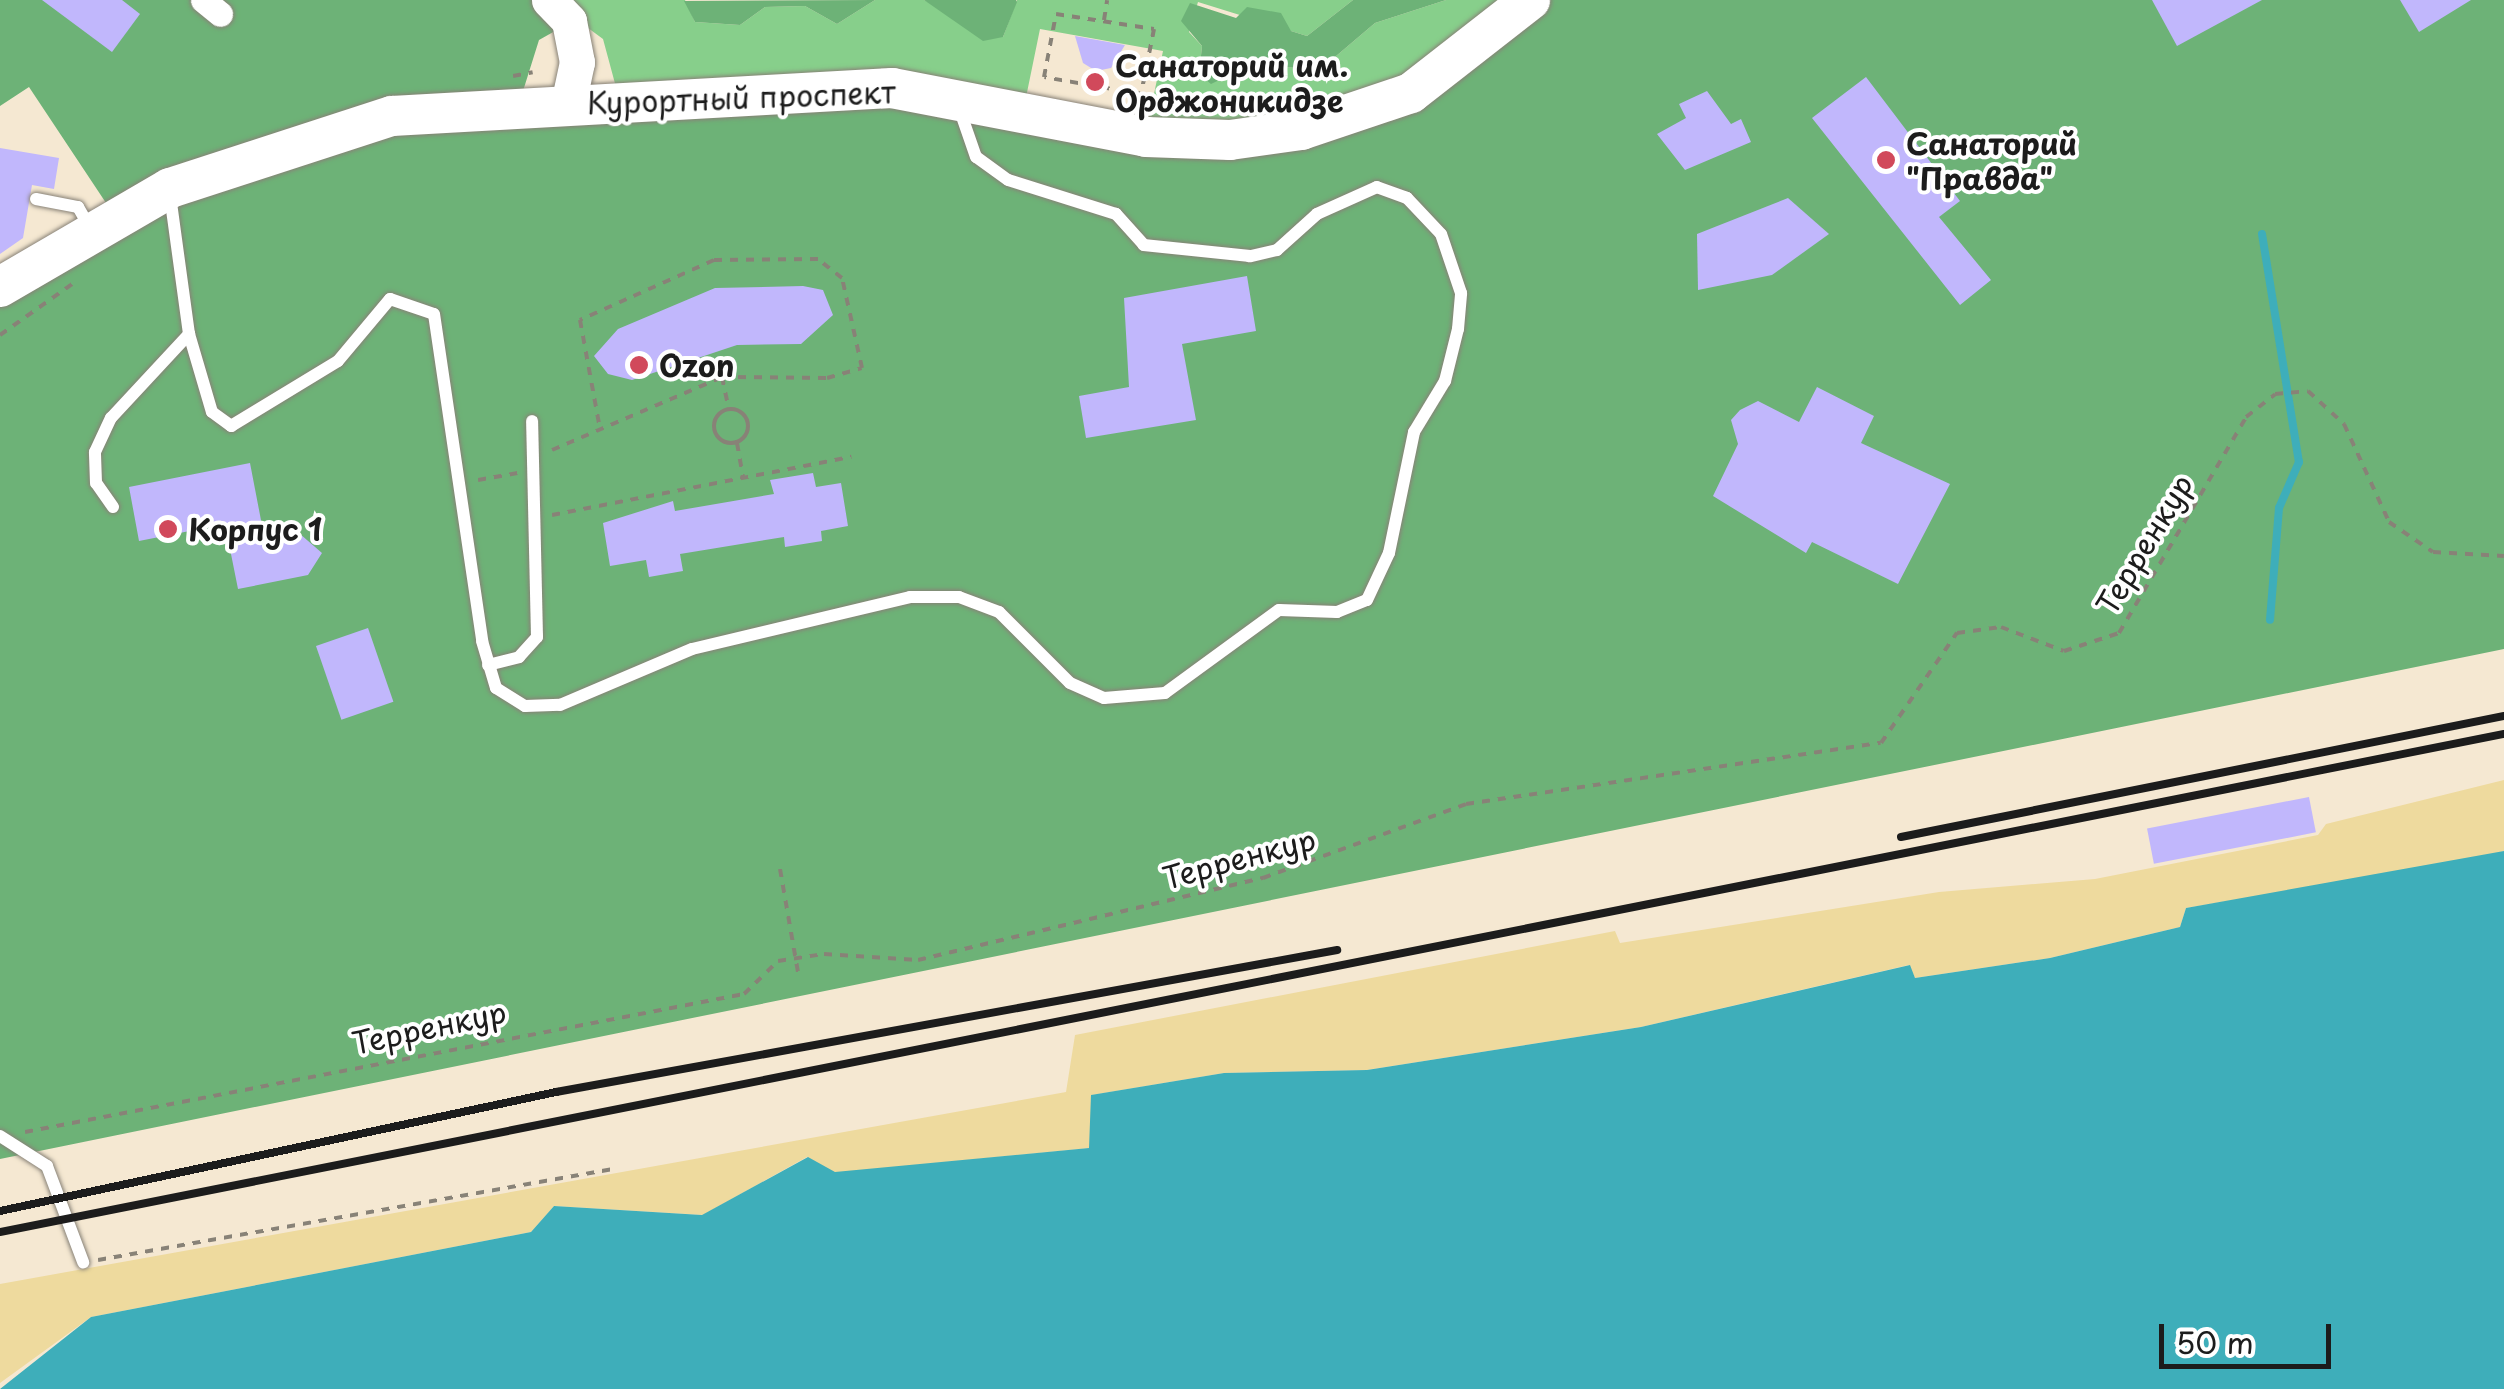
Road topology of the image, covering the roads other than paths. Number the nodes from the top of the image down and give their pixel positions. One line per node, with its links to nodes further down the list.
1 (549, 0): 4 (street, Курортный проспект)
2 (1530, 0): 3 (main road, Курортный проспект)
3 (955, 96): 4 (main road, Курортный проспект); 12 (lane)
4 (568, 104): 5 (main road, Курортный проспект)
5 (170, 188): 7 (main road, Курортный проспект); 9 (lane)
6 (36, 200): 7 (lane)
7 (92, 230): 8 (main road, Курортный проспект)
8 (0, 288)
9 (189, 334): 11 (lane); 12 (lane)
10 (532, 421): 12 (lane)
11 (112, 507)
12 (488, 665)
13 (0, 1136): 14 (lane)
14 (83, 1262)

